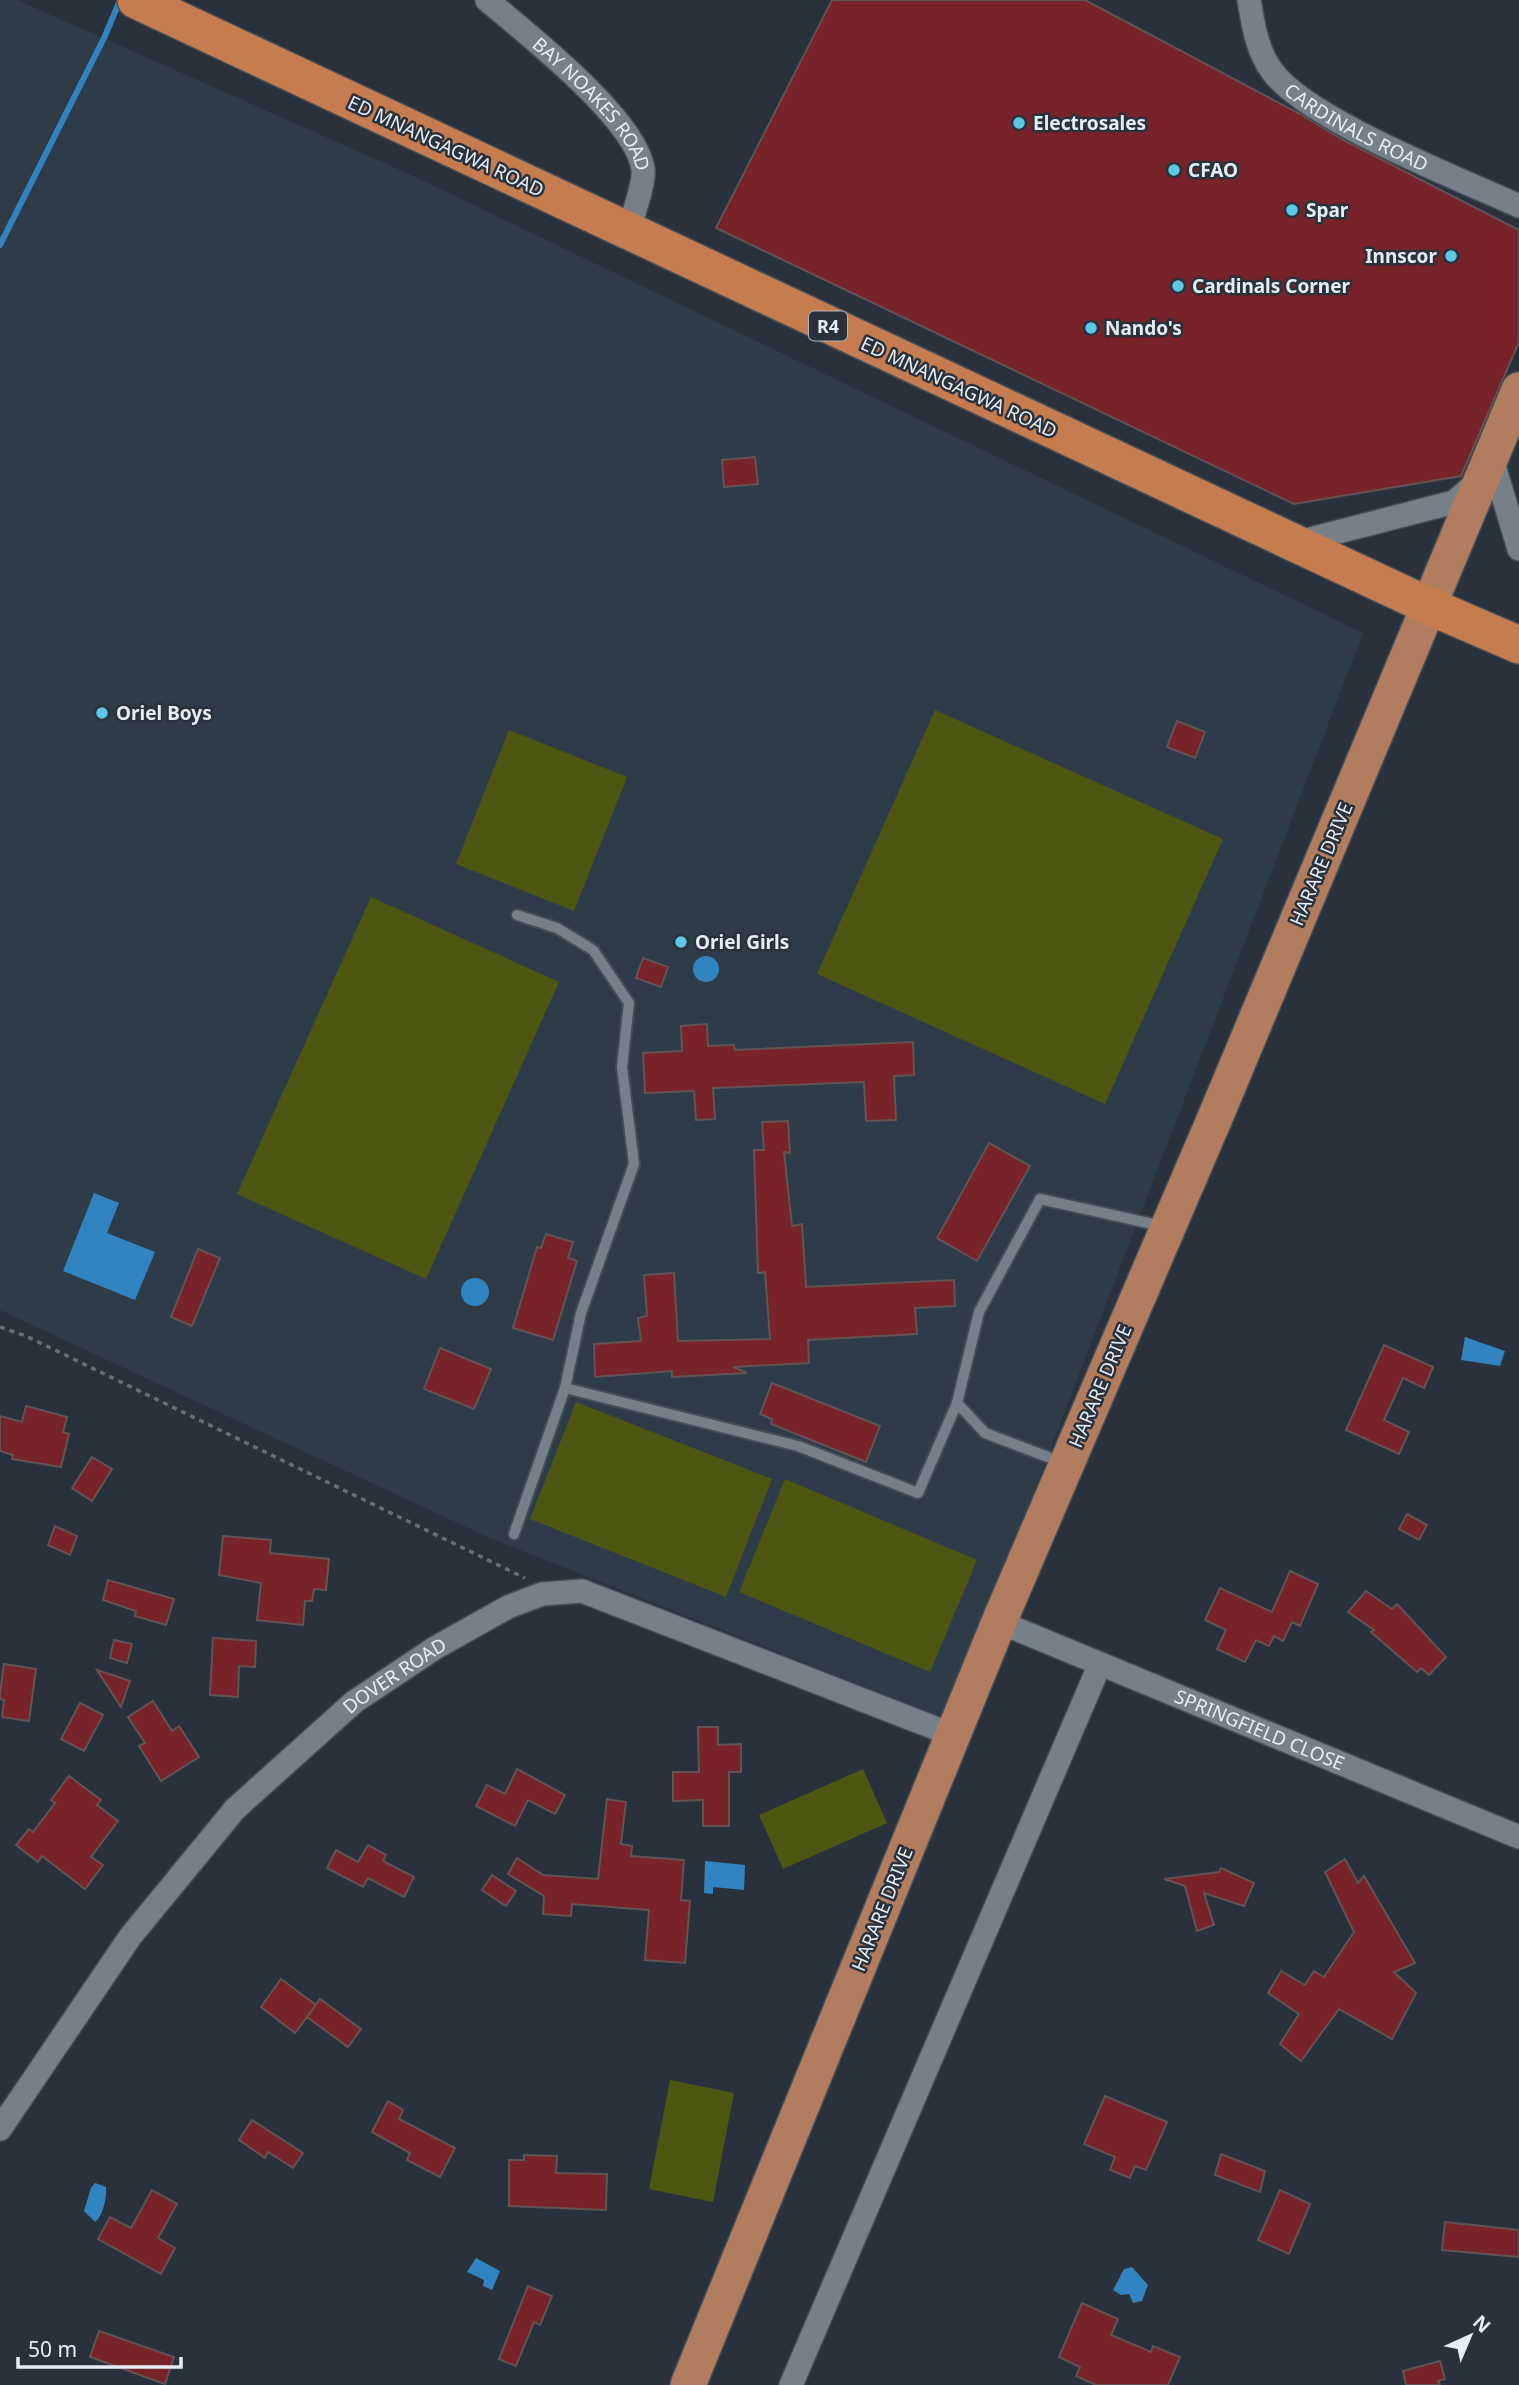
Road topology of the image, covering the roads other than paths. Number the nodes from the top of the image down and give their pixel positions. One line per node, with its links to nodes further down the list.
1 (487, 0): 5 (street, BAY NOAKES ROAD)
2 (1249, 0): 4 (street, CARDINALS ROAD)
3 (137, 1): 5 (highway, ED MNANGAGWA ROAD / R4)
4 (1519, 206)
5 (628, 232): 8 (highway, ED MNANGAGWA ROAD / R4)
6 (1519, 390): 7 (main road, HARARE DRIVE)
7 (1487, 467): 8 (street); 9 (street); 10 (main road, HARARE DRIVE)
8 (1294, 543): 10 (highway, ED MNANGAGWA ROAD / R4)
9 (1519, 549)
10 (1429, 606): 11 (highway, ED MNANGAGWA ROAD / R4); 13 (main road, HARARE DRIVE)
11 (1519, 645)
12 (517, 915): 14 (lane)
13 (1168, 1227): 15 (lane); 18 (main road, HARARE DRIVE)
14 (565, 1388): 15 (lane); 17 (lane)
15 (957, 1404): 16 (lane)
16 (1048, 1457)
17 (514, 1534)
18 (999, 1622): 19 (street, SPRINGFIELD CLOSE); 20 (main road, HARARE DRIVE)
19 (1100, 1664): 21 (street, SPRINGFIELD CLOSE); 24 (street)
20 (953, 1735): 22 (street, DOVER ROAD); 23 (main road, HARARE DRIVE)
21 (1519, 1837)
22 (0, 2129)
23 (688, 2385)
24 (791, 2385)

